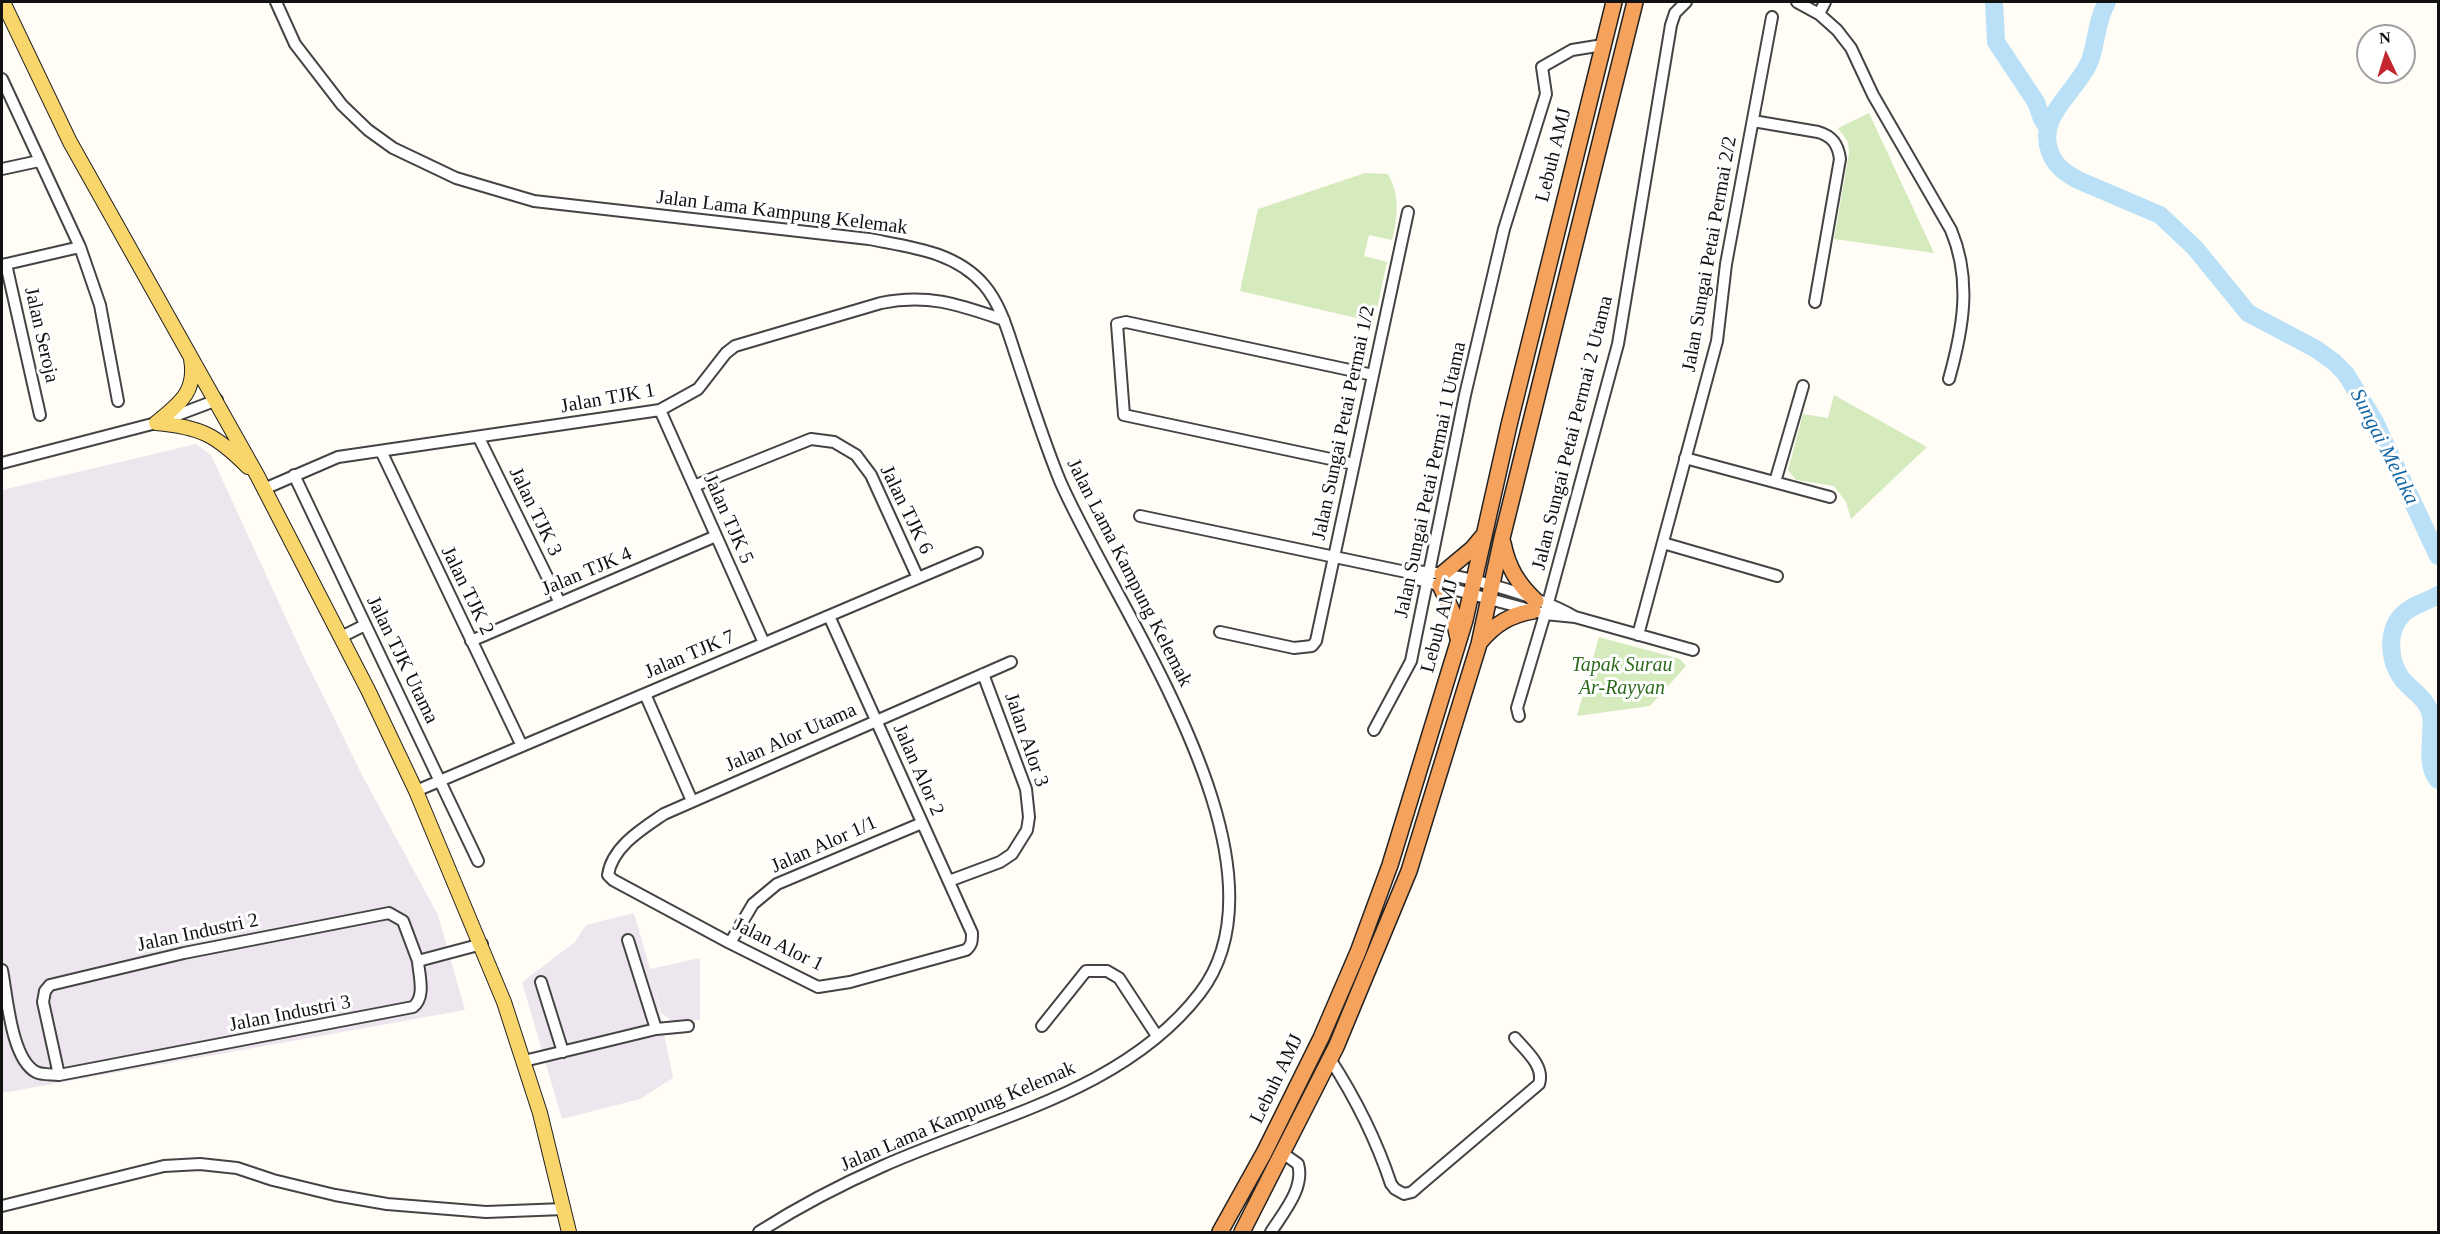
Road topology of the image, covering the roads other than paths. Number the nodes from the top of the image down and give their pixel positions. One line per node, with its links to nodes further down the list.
1 (3, 2): 20 (main road)
2 (276, 2): 19 (street, Jalan Lama Kampung Kelemak)
3 (1614, 2): 10 (highway, Lebuh AMJ)
4 (1635, 2): 43 (highway, Lebuh AMJ)
5 (1686, 2): 53 (street, Jalan Sungai Petai Permai 2 Utama)
6 (1797, 2): 8 (street)
7 (1825, 2): 8 (street)
8 (1819, 15): 22 (street)
9 (1772, 17): 12 (street, Jalan Sungai Petai Permai 2/2)
10 (1602, 45): 41 (highway, Lebuh AMJ); 49 (street, Jalan Sungai Petai Permai 1 Utama)
11 (2, 79): 13 (street)
12 (1753, 121): 18 (street); 31 (street, Jalan Sungai Petai Permai 2/2)
13 (39, 161): 14 (street); 16 (street)
14 (2, 169)
15 (1408, 212): 21 (street, Jalan Sungai Petai Permai 1/2)
16 (80, 247): 17 (street); 25 (street)
17 (4, 264): 27 (street, Jalan Seroja)
18 (1815, 302)
19 (1004, 321): 26 (street, Jalan TJK 1); 88 (street, Jalan Lama Kampung Kelemak)
20 (190, 352): 24 (main road); 28 (main road)
21 (1373, 375): 33 (street, Jalan Sungai Petai Permai 1/2); 33 (street)
22 (1949, 379)
23 (1803, 386): 36 (street)
24 (217, 400): 28 (street); 34 (main road)
25 (118, 401)
26 (660, 410): 29 (street, Jalan TJK 1); 37 (street, Jalan TJK 5)
27 (40, 414)
28 (156, 423): 32 (street); 34 (main road)
29 (479, 438): 30 (street, Jalan TJK 1); 52 (street, Jalan TJK 3)
30 (381, 451): 35 (street, Jalan TJK 1); 59 (street, Jalan TJK 2)
31 (1685, 458): 36 (street); 44 (street, Jalan Sungai Petai Permai 2/2)
32 (2, 463)
33 (1354, 464): 46 (street, Jalan Sungai Petai Permai 1/2)
34 (257, 475): 38 (main road)
35 (294, 475): 38 (street, Jalan TJK 1); 55 (street, Jalan TJK Utama)
36 (1775, 482): 39 (street)
37 (694, 486): 42 (street, Jalan TJK 5); 48 (street, Jalan TJK 6)
38 (264, 489): 58 (main road)
39 (1830, 497)
40 (1140, 516): 46 (street)
41 (1484, 534): 49 (highway); 50 (highway, Lebuh AMJ)
42 (716, 536): 52 (street, Jalan TJK 4); 60 (street, Jalan TJK 5)
43 (1502, 538): 51 (highway, Lebuh AMJ); 53 (highway)
44 (1663, 543): 47 (street); 57 (street, Jalan Sungai Petai Permai 2/2)
45 (977, 553): 48 (street, Jalan TJK 7)
46 (1334, 557): 49 (street); 56 (street, Jalan Sungai Petai Permai 1/2)
47 (1777, 576)
48 (918, 578): 54 (street, Jalan TJK 7)
49 (1435, 578): 50 (street); 61 (highway); 69 (street, Jalan Sungai Petai Permai 1 Utama)
50 (1472, 587): 51 (street); 61 (highway, Lebuh AMJ)
51 (1491, 592): 53 (street); 62 (highway, Lebuh AMJ)
52 (560, 603): 59 (street, Jalan TJK 4)
53 (1540, 607): 57 (street); 62 (highway); 67 (street, Jalan Sungai Petai Permai 2 Utama)
54 (829, 616): 60 (street, Jalan TJK 7); 68 (street, Jalan Alor 2)
55 (365, 625): 58 (street); 71 (street, Jalan TJK Utama)
56 (1220, 632)
57 (1638, 635): 63 (street)
58 (341, 637): 72 (main road)
59 (471, 641): 70 (street, Jalan TJK 2)
60 (764, 643): 66 (street, Jalan TJK 7)
61 (1458, 644): 99 (highway, Lebuh AMJ)
62 (1479, 644): 91 (highway, Lebuh AMJ)
63 (1693, 650)
64 (1011, 662): 65 (street, Jalan Alor Utama)
65 (983, 674): 68 (street, Jalan Alor Utama); 77 (street, Jalan Alor 3)
66 (645, 694): 70 (street, Jalan TJK 7); 73 (street)
67 (1519, 716)
68 (876, 720): 73 (street, Jalan Alor Utama); 74 (street, Jalan Alor 2)
69 (1374, 730)
70 (522, 746): 71 (street, Jalan TJK 7)
71 (440, 781): 72 (street, Jalan TJK 7); 75 (street, Jalan TJK Utama)
72 (416, 791): 81 (main road)
73 (692, 801): 76 (street, Jalan Alor Utama)
74 (922, 823): 77 (street, Jalan Alor 2); 80 (street, Jalan Alor 1/1)
75 (478, 861)
76 (608, 876): 80 (street, Jalan Alor 1)
77 (949, 881): 78 (street, Jalan Alor 2)
78 (972, 939): 80 (street, Jalan Alor 1)
79 (628, 940): 87 (street)
80 (730, 943)
81 (482, 944): 82 (street); 92 (main road)
82 (418, 961): 93 (street, Jalan Industri 3); 93 (street, Jalan Industri 2)
83 (2, 970): 93 (street)
84 (541, 982): 90 (street)
85 (688, 1026): 87 (street)
86 (1042, 1026): 88 (street)
87 (656, 1029): 90 (street)
88 (1157, 1035): 98 (street, Jalan Lama Kampung Kelemak)
89 (1515, 1038): 91 (street)
90 (563, 1052): 92 (street)
91 (1330, 1059): 94 (highway, Lebuh AMJ)
92 (524, 1061): 96 (main road)
93 (59, 1075)
94 (1284, 1154): 100 (highway, Lebuh AMJ); 101 (street)
95 (2, 1206): 96 (street)
96 (564, 1209): 97 (main road)
97 (569, 1233)
98 (759, 1233)
99 (1220, 1233)
100 (1242, 1233)
101 (1271, 1233)

